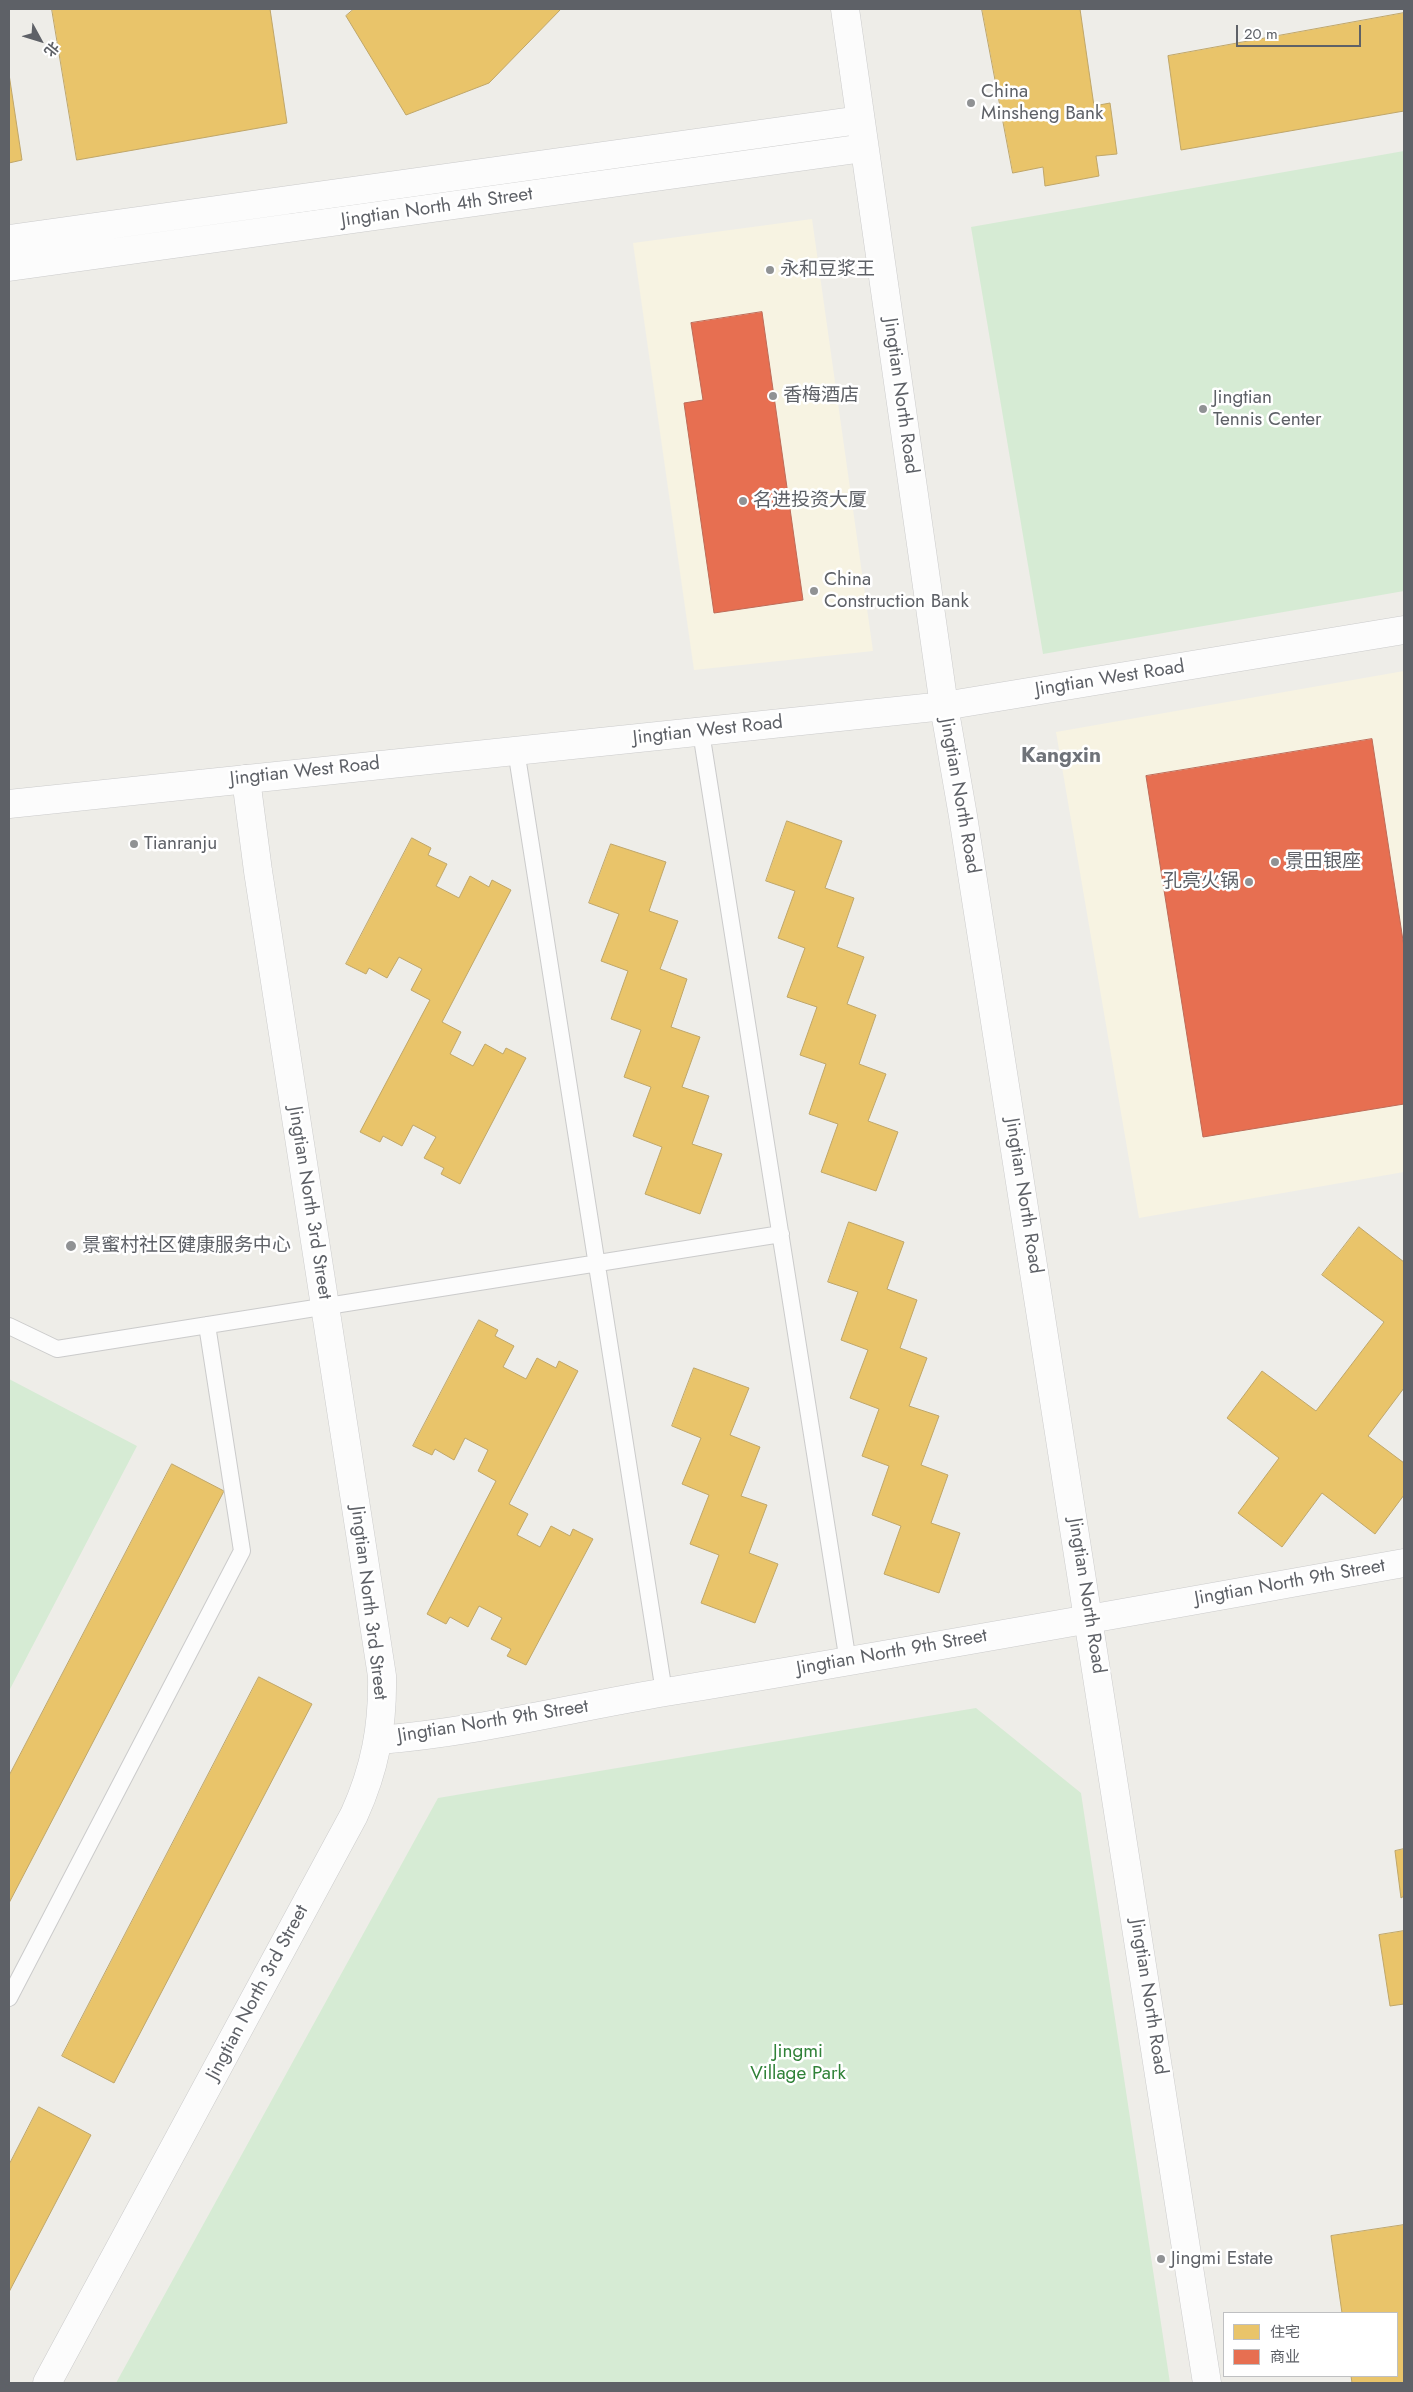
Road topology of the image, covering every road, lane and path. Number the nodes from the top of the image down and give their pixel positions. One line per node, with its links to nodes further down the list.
1 (844, 9): 2 (street, Jingtian North Road)
2 (860, 120): 3 (street, Jingtian North Road); 4 (street, Jingtian North 4th Street)
3 (864, 148): 5 (street, Jingtian North 4th Street); 7 (street, Jingtian North Road)
4 (9, 239)
5 (9, 267)
6 (1404, 630): 7 (street, Jingtian West Road)
7 (944, 706): 8 (street, Jingtian West Road); 18 (street, Jingtian North Road)
8 (701, 732): 9 (street, Jingtian West Road); 12 (lane)
9 (516, 750): 10 (street, Jingtian West Road); 13 (lane)
10 (246, 779): 11 (street, Jingtian West Road); 14 (street, Jingtian North 3rd Street)
11 (9, 804)
12 (780, 1234): 13 (lane); 19 (lane)
13 (596, 1263): 14 (lane); 20 (lane)
14 (325, 1306): 15 (lane); 21 (street, Jingtian North 3rd Street)
15 (207, 1324): 16 (lane); 22 (lane)
16 (9, 1326)
17 (1404, 1563): 18 (street, Jingtian North 9th Street)
18 (1090, 1618): 19 (street, Jingtian North 9th Street); 24 (street, Jingtian North Road)
19 (848, 1662): 20 (street, Jingtian North 9th Street)
20 (664, 1692): 21 (street, Jingtian North 9th Street)
21 (379, 1740): 23 (street, Jingtian North 3rd Street)
22 (11, 1988)
23 (47, 2383)
24 (1207, 2383)

